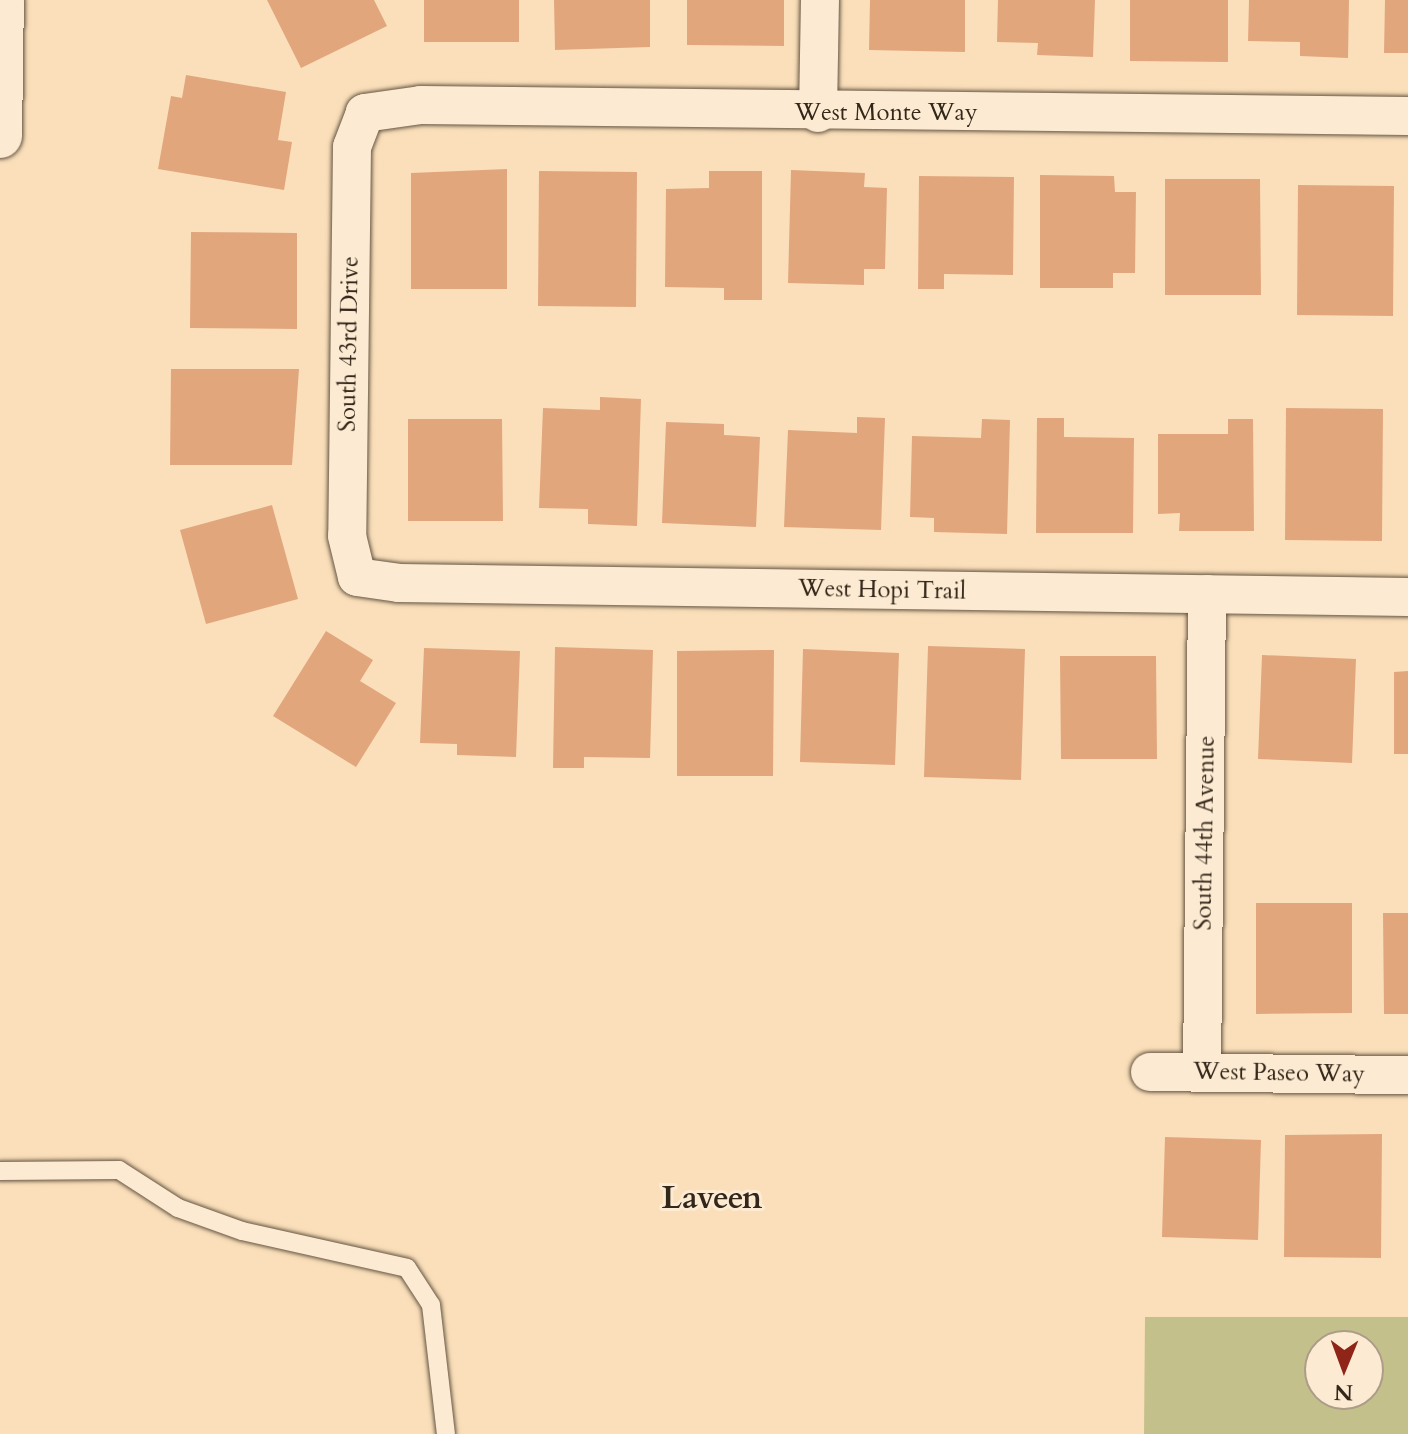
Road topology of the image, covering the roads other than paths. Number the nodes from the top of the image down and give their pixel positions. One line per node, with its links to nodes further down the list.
1 (2, 0): 6 (street)
2 (820, 0): 4 (street)
3 (365, 113): 4 (street, West Monte Way); 7 (street, South 43rd Drive)
4 (818, 113): 5 (street, West Monte Way)
5 (1408, 116)
6 (0, 136)
7 (357, 577): 8 (street, West Hopi Trail)
8 (1207, 594): 9 (street, West Hopi Trail); 11 (street, South 44th Avenue)
9 (1408, 597)
10 (1150, 1072): 11 (street, West Paseo Way)
11 (1202, 1072): 12 (street, West Paseo Way)
12 (1408, 1075)
13 (0, 1171): 14 (lane)
14 (446, 1434)

